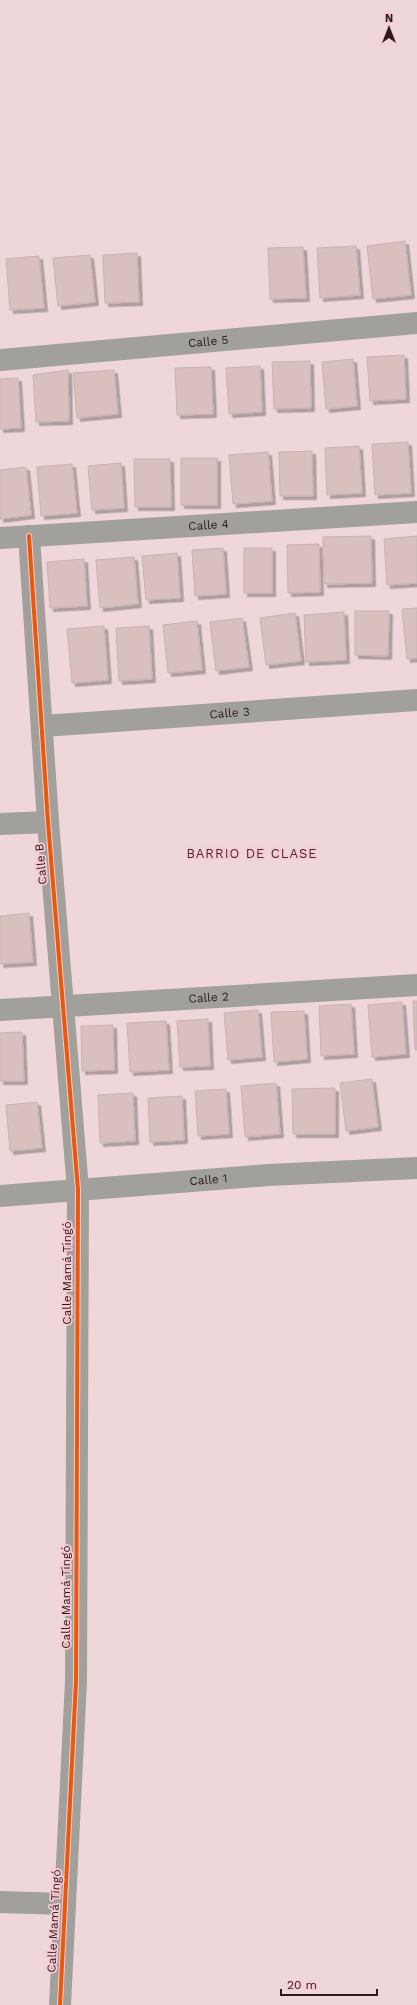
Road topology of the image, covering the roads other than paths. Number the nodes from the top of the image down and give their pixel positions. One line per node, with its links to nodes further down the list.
1 (417, 324): 2 (street, Calle 5)
2 (0, 360)
3 (417, 512): 4 (street, Calle 4)
4 (29, 536): 5 (street, Calle 4); 7 (street, Calle B)
5 (0, 538)
6 (417, 700): 7 (street, Calle 3)
7 (43, 726): 8 (street, Calle B)
8 (48, 822): 9 (street); 11 (street, Calle B)
9 (0, 824)
10 (417, 985): 11 (street, Calle 2)
11 (63, 1006): 12 (street, Calle 2); 14 (street, Calle B)
12 (0, 1010)
13 (417, 1168): 14 (street, Calle 1)
14 (78, 1190): 15 (street, Calle 1); 17 (street, Calle Mamá Tingó)
15 (0, 1196)
16 (0, 1902): 17 (street)
17 (65, 1904): 18 (street, Calle Mamá Tingó)
18 (60, 2005)

